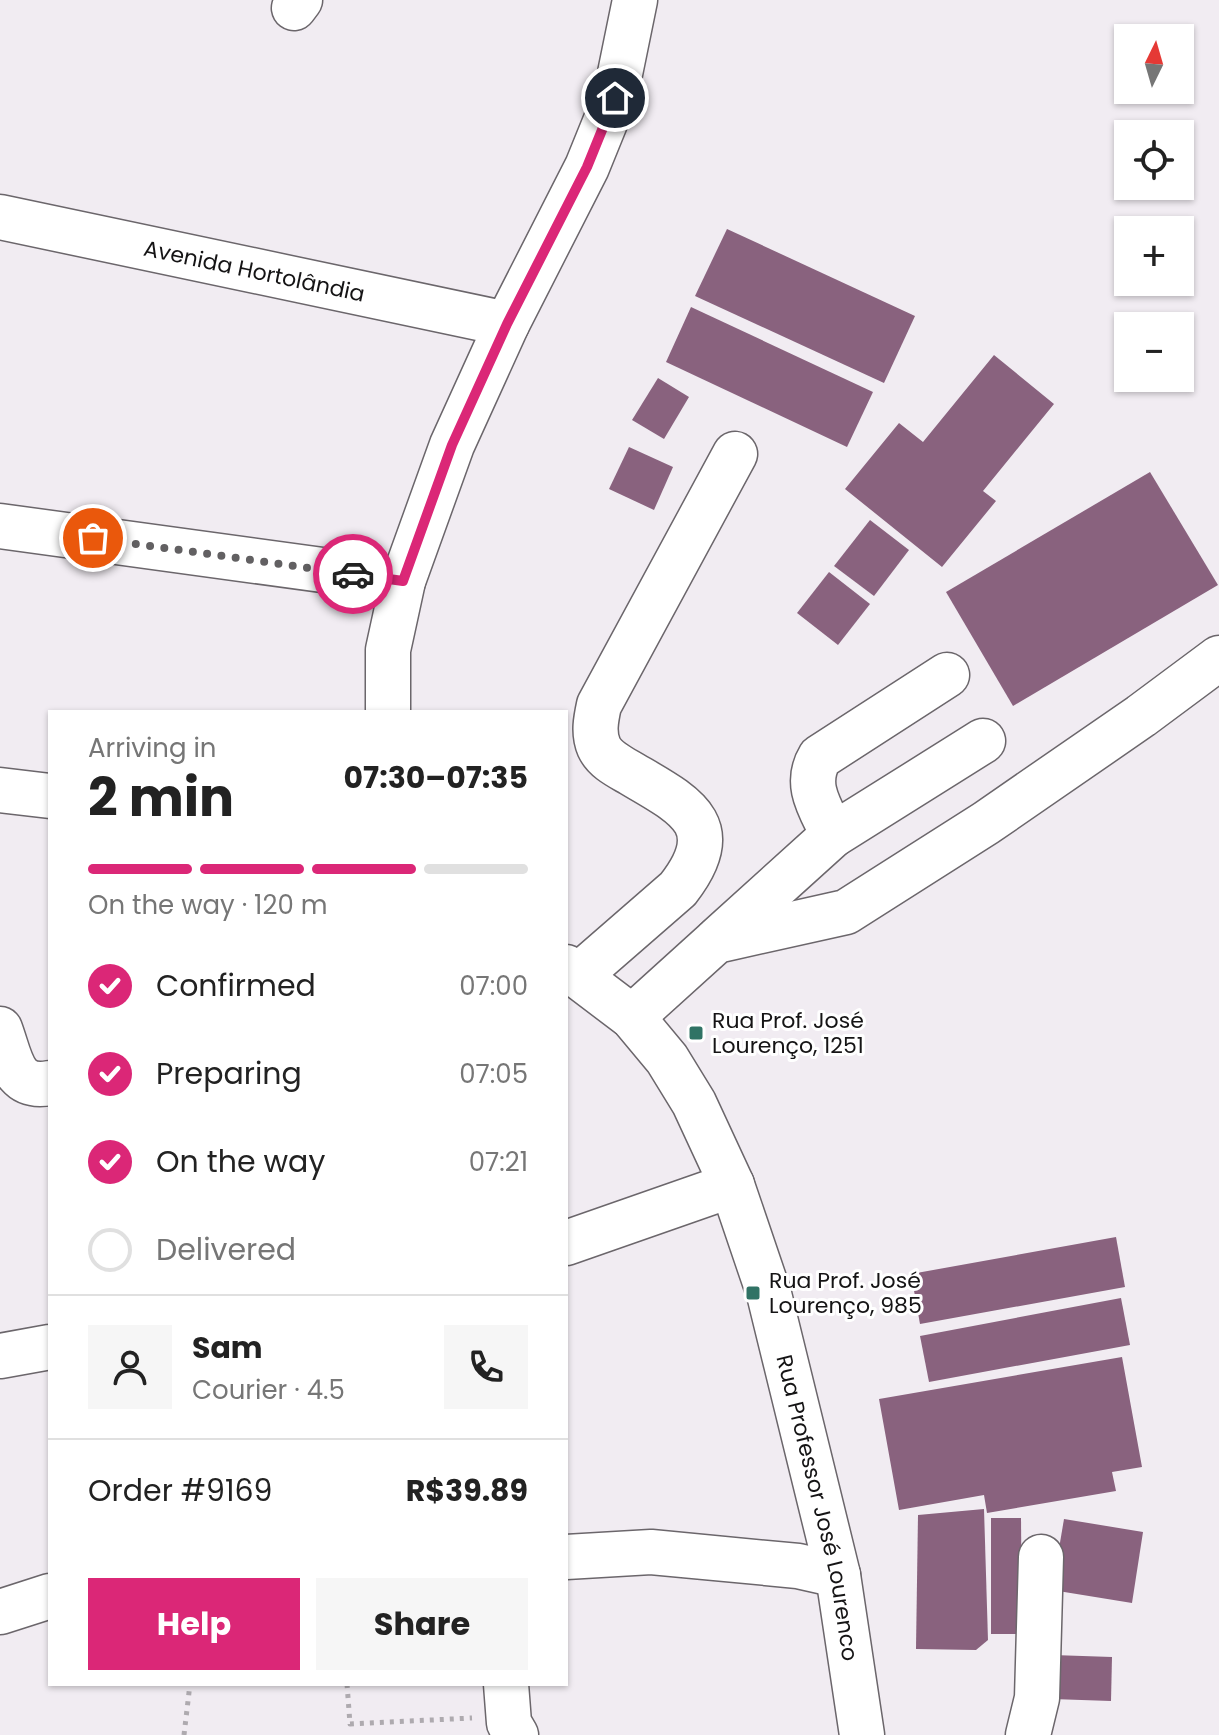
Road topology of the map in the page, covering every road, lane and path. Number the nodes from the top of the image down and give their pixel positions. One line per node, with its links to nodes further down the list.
1 (635, 0): 3 (street)
2 (0, 217): 3 (street, Avenida Hortolândia)
3 (507, 324): 6 (street)
4 (735, 454): 15 (street)
5 (0, 526): 6 (street)
6 (403, 581): 9 (street)
7 (1219, 658): 14 (street)
8 (947, 675): 13 (street)
9 (388, 710)
10 (983, 741): 13 (street)
11 (0, 790): 12 (street)
12 (48, 796)
13 (833, 835): 14 (street)
14 (716, 941): 16 (street)
15 (572, 972): 16 (street, Rua Professor José Lourenco)
16 (632, 1017): 19 (street, Rua Professor José Lourenco)
17 (0, 1029): 18 (street)
18 (48, 1083)
19 (732, 1185): 20 (street); 25 (street, Rua Professor José Lourenco)
20 (568, 1242)
21 (48, 1347): 22 (street)
22 (0, 1356)
23 (568, 1557): 25 (street)
24 (1041, 1557): 33 (street)
25 (838, 1575): 32 (street, Rua Professor José Lourenco)
26 (48, 1597): 27 (street)
27 (0, 1612)
28 (190, 1686): 31 (path)
29 (347, 1686): 30 (path)
30 (510, 1711)
31 (184, 1735)
32 (862, 1735)
33 (1028, 1735)

